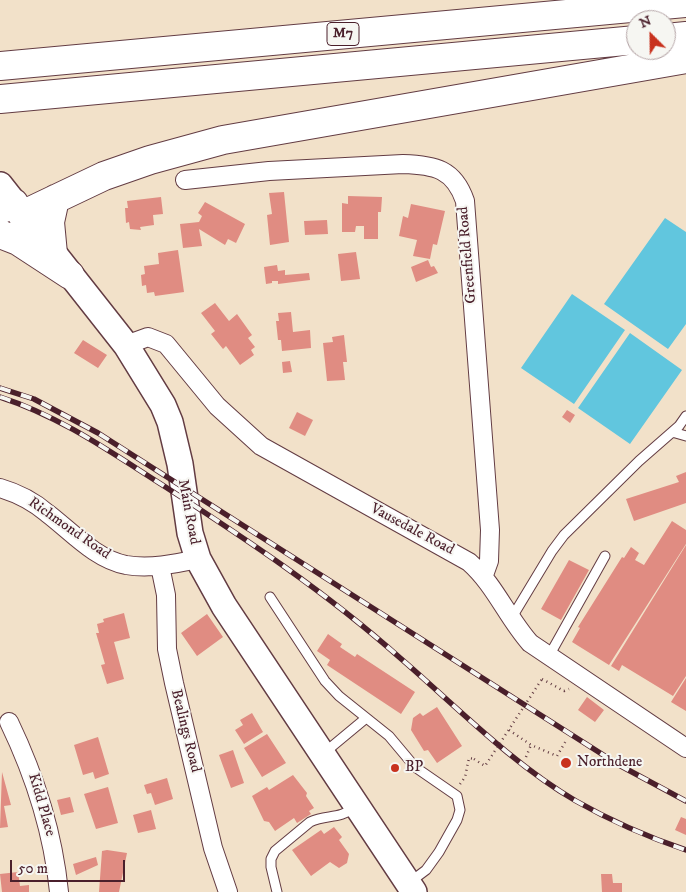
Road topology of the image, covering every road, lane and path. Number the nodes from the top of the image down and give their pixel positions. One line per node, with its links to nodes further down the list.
1 (686, 3): 4 (highway, M7)
2 (626, 41): 5 (highway, M7)
3 (686, 59): 7 (highway)
4 (0, 66)
5 (0, 99)
6 (185, 180): 19 (street, Greenfield Road)
7 (56, 199): 8 (highway); 10 (highway)
8 (9, 203): 10 (main road, Main Road)
9 (0, 234): 10 (highway)
10 (62, 265): 11 (main road, Main Road)
11 (126, 345): 17 (main road, Main Road); 19 (street, Vausedale Road)
12 (686, 416): 13 (lane)
13 (672, 432): 14 (lane); 21 (lane)
14 (686, 436)
15 (0, 488): 18 (street, Richmond Road)
16 (605, 556): 22 (lane)
17 (198, 559): 18 (street, Richmond Road); 30 (main road, Main Road)
18 (160, 566): 36 (street, Bealings Road)
19 (484, 575): 21 (street, Vausedale Road)
20 (270, 597): 24 (lane)
21 (511, 619): 22 (street, Vausedale Road)
22 (549, 656): 29 (street, Vausedale Road)
23 (564, 691): 26 (path, bridge)
24 (364, 719): 30 (lane); 32 (lane)
25 (9, 722): 35 (street, Kidd Place)
26 (508, 730): 28 (path); 32 (path, bridge)
27 (567, 739): 28 (path)
28 (531, 745): 31 (path)
29 (686, 748)
30 (324, 753): 33 (main road, Main Road)
31 (526, 757)
32 (454, 793): 34 (lane)
33 (358, 805): 34 (main road, Main Road); 37 (lane)
34 (411, 888)
35 (59, 892)
36 (228, 892)
37 (277, 892)

